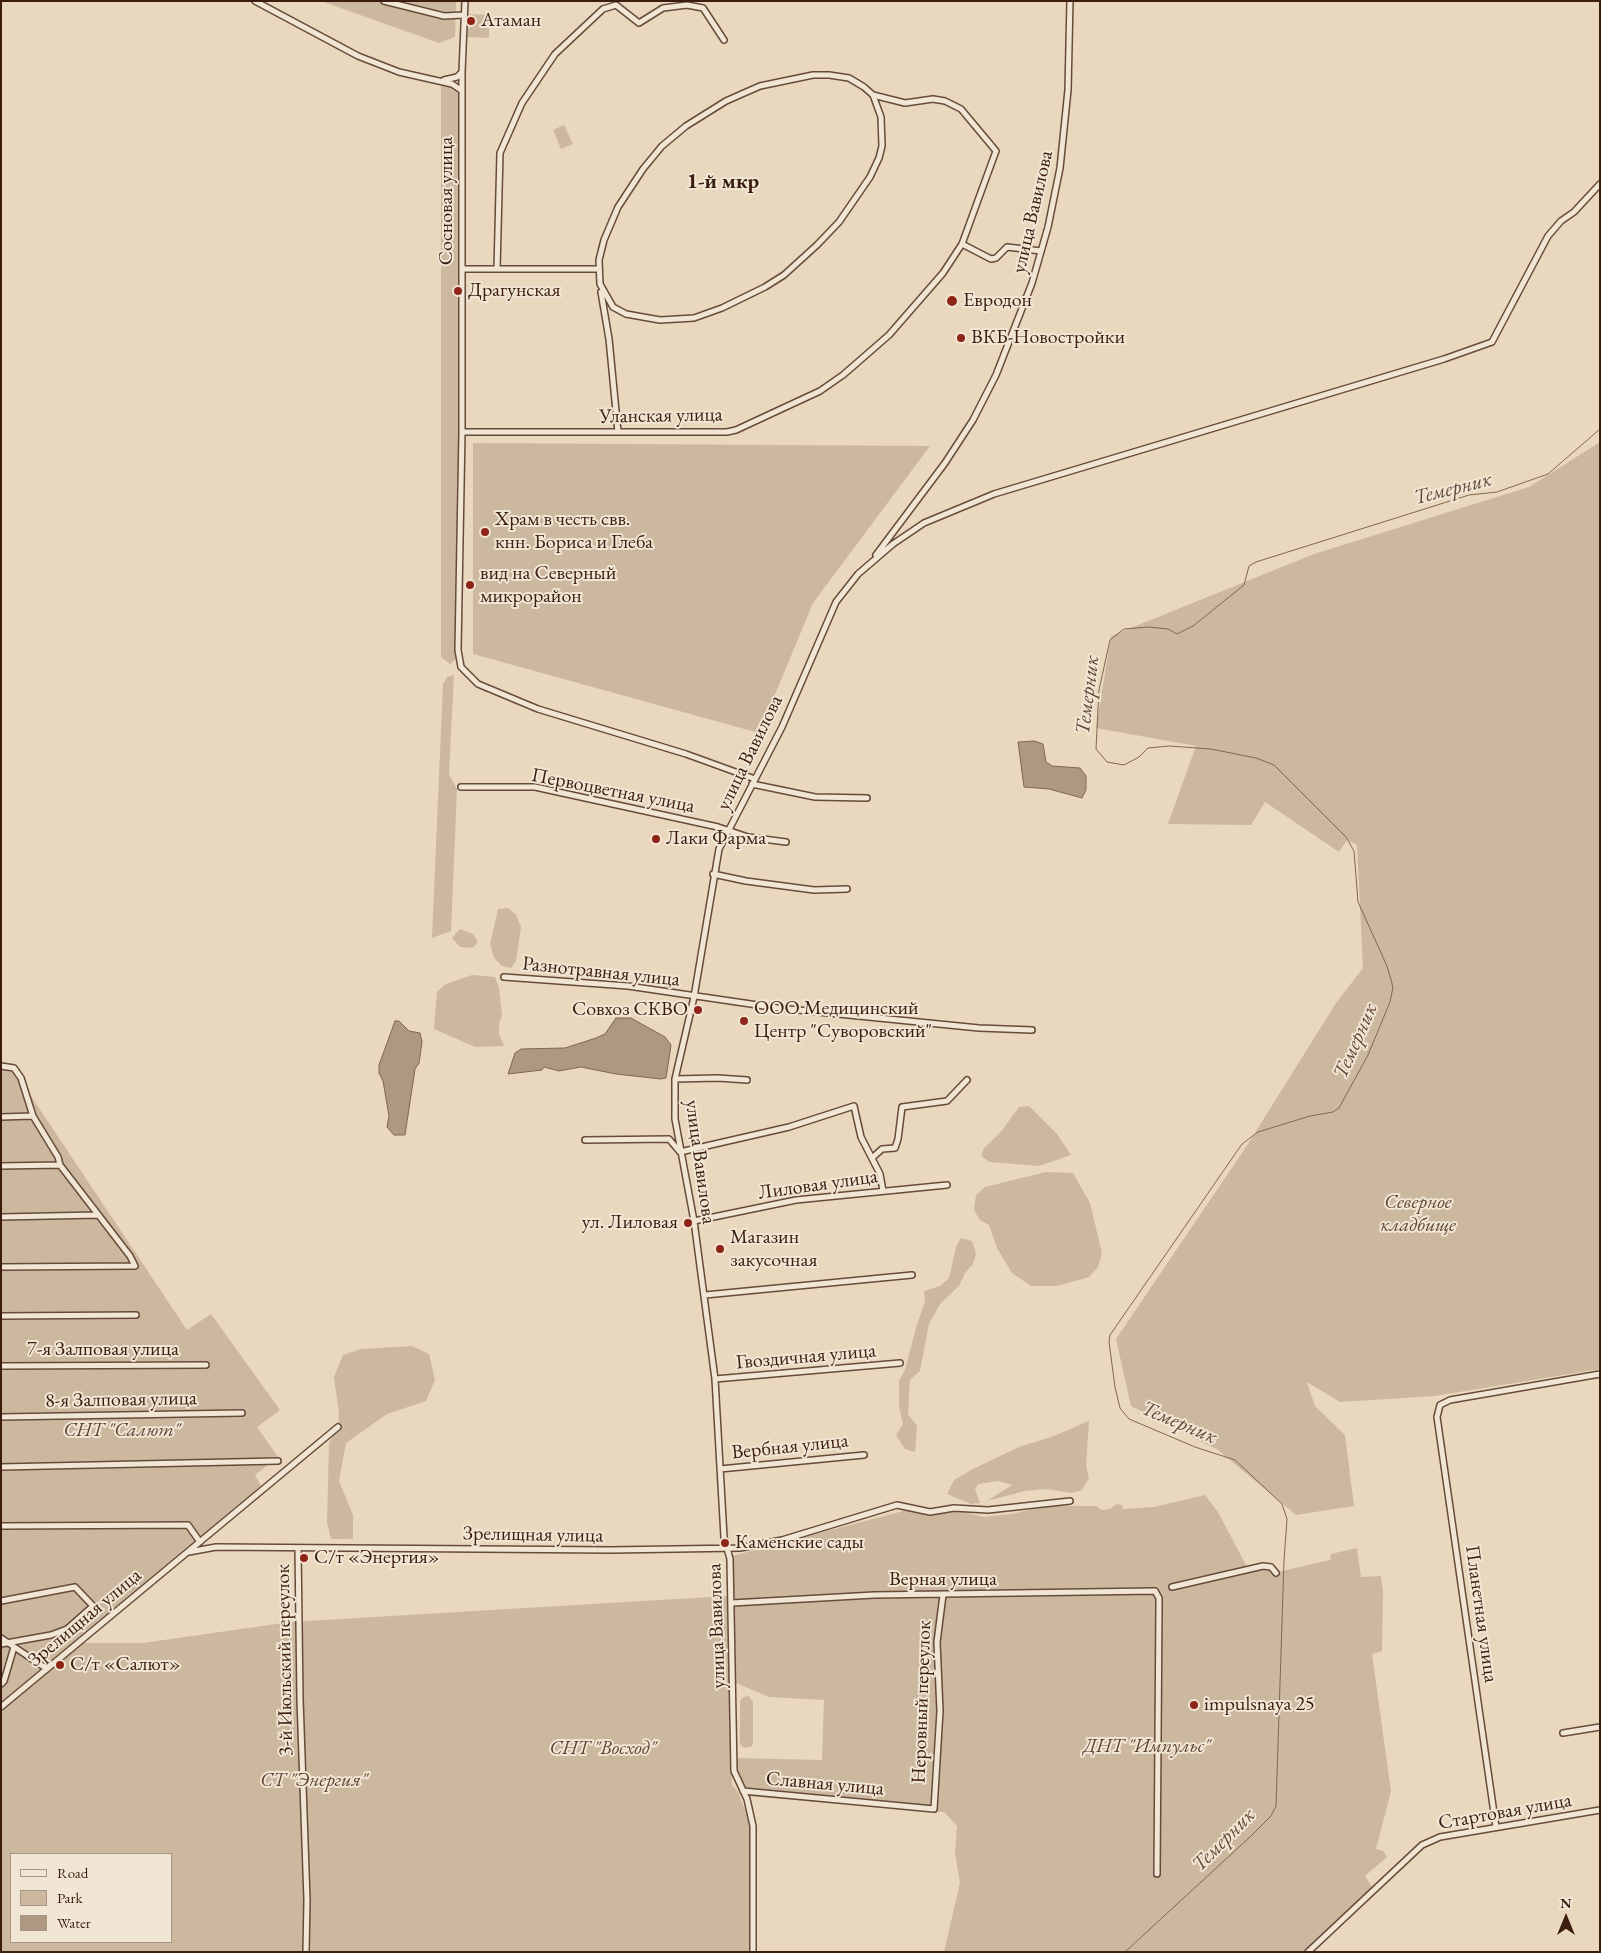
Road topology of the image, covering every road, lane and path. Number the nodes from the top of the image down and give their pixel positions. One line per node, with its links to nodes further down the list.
1 (255, 1): 8 (street)
2 (384, 1): 5 (street)
3 (465, 1): 5 (street, Сосновая улица)
4 (1070, 1): 13 (street, улица Вавилова)
5 (463, 15): 7 (street, Сосновая улица)
6 (724, 40): 16 (street)
7 (462, 72): 8 (street); 9 (street, Сосновая улица)
8 (441, 81): 9 (street)
9 (462, 91): 15 (street, Сосновая улица)
10 (873, 96): 12 (street, Уланская улица); 14 (street); 17 (street)
11 (1600, 184): 20 (street, улица Вавилова)
12 (962, 244): 13 (street); 19 (street, Уланская улица)
13 (1041, 251): 20 (street, улица Вавилова)
14 (599, 268): 16 (street); 17 (street)
15 (462, 269): 16 (street); 18 (street, Сосновая улица)
16 (497, 269)
17 (600, 284): 19 (street)
18 (462, 432): 19 (street, Уланская улица); 21 (street, Сосновая улица)
19 (618, 432)
20 (870, 563): 21 (street, улица Вавилова)
21 (754, 782): 23 (street); 24 (street, улица Вавилова)
22 (461, 787): 24 (street, Первоцветная улица)
23 (867, 798)
24 (728, 832): 25 (street, Первоцветная улица); 26 (street, улица Вавилова)
25 (786, 842)
26 (713, 874): 27 (street); 29 (street, улица Вавилова)
27 (847, 889)
28 (504, 977): 29 (street, Разнотравная улица)
29 (694, 997): 30 (street, Разнотравная улица); 32 (street, улица Вавилова)
30 (1032, 1030)
31 (1, 1066): 35 (street)
32 (675, 1079): 33 (street); 38 (street, улица Вавилова)
33 (747, 1080)
34 (966, 1080): 39 (street)
35 (33, 1116): 36 (street); 40 (street)
36 (1, 1117)
37 (585, 1140): 38 (street)
38 (680, 1152): 39 (street); 46 (street, улица Вавилова)
39 (872, 1158): 43 (street)
40 (60, 1165): 41 (street); 44 (street)
41 (1, 1166)
42 (947, 1185): 43 (street, Лиловая улица)
43 (883, 1191): 46 (street, Лиловая улица)
44 (98, 1215): 45 (street); 47 (street)
45 (1, 1216)
46 (694, 1221): 49 (street, улица Вавилова)
47 (1, 1267)
48 (912, 1275): 49 (street)
49 (705, 1295): 56 (street, улица Вавилова)
50 (136, 1314): 51 (street)
51 (1, 1316)
52 (900, 1363): 56 (street, Гвоздичная улица)
53 (206, 1365): 54 (street, 7-я Залповая улица)
54 (1, 1366)
55 (1600, 1374): 87 (street, Планетная улица)
56 (715, 1379): 63 (street, улица Вавилова)
57 (242, 1413): 58 (street, 8-я Залповая улица)
58 (1, 1417)
59 (338, 1428): 66 (street, Зрелищная улица)
60 (864, 1455): 63 (street, Вербная улица)
61 (278, 1461): 62 (street)
62 (1, 1467)
63 (720, 1469): 68 (street, улица Вавилова)
64 (1070, 1501): 68 (street, Зрелищная улица)
65 (1, 1526): 66 (street)
66 (200, 1542): 69 (street, Зрелищная улица)
67 (298, 1548): 68 (street, Зрелищная улица); 69 (street, Зрелищная улица); 89 (street, 3-й Июльский переулок)
68 (727, 1548): 74 (street, улица Вавилова)
69 (189, 1552): 79 (street, Зрелищная улица)
70 (1276, 1573): 71 (street)
71 (1172, 1587)
72 (943, 1595): 74 (street, Верная улица); 85 (street, Неровный переулок); 88 (street, Верная улица)
73 (1, 1601): 76 (street)
74 (732, 1602): 84 (street, улица Вавилова)
75 (1, 1638): 76 (street)
76 (9, 1642): 77 (street); 78 (street)
77 (1, 1644)
78 (14, 1647): 79 (street); 80 (street)
79 (48, 1669): 81 (street, Зрелищная улица)
80 (1, 1684)
81 (1, 1707)
82 (1600, 1727): 83 (street)
83 (1563, 1733)
84 (743, 1791): 85 (street, Славная улица); 90 (street, улица Вавилова)
85 (934, 1809)
86 (1600, 1810): 87 (street, Стартовая улица)
87 (1496, 1827): 91 (street, Стартовая улица)
88 (1158, 1874)
89 (306, 1952)
90 (753, 1952)
91 (1308, 1952)

